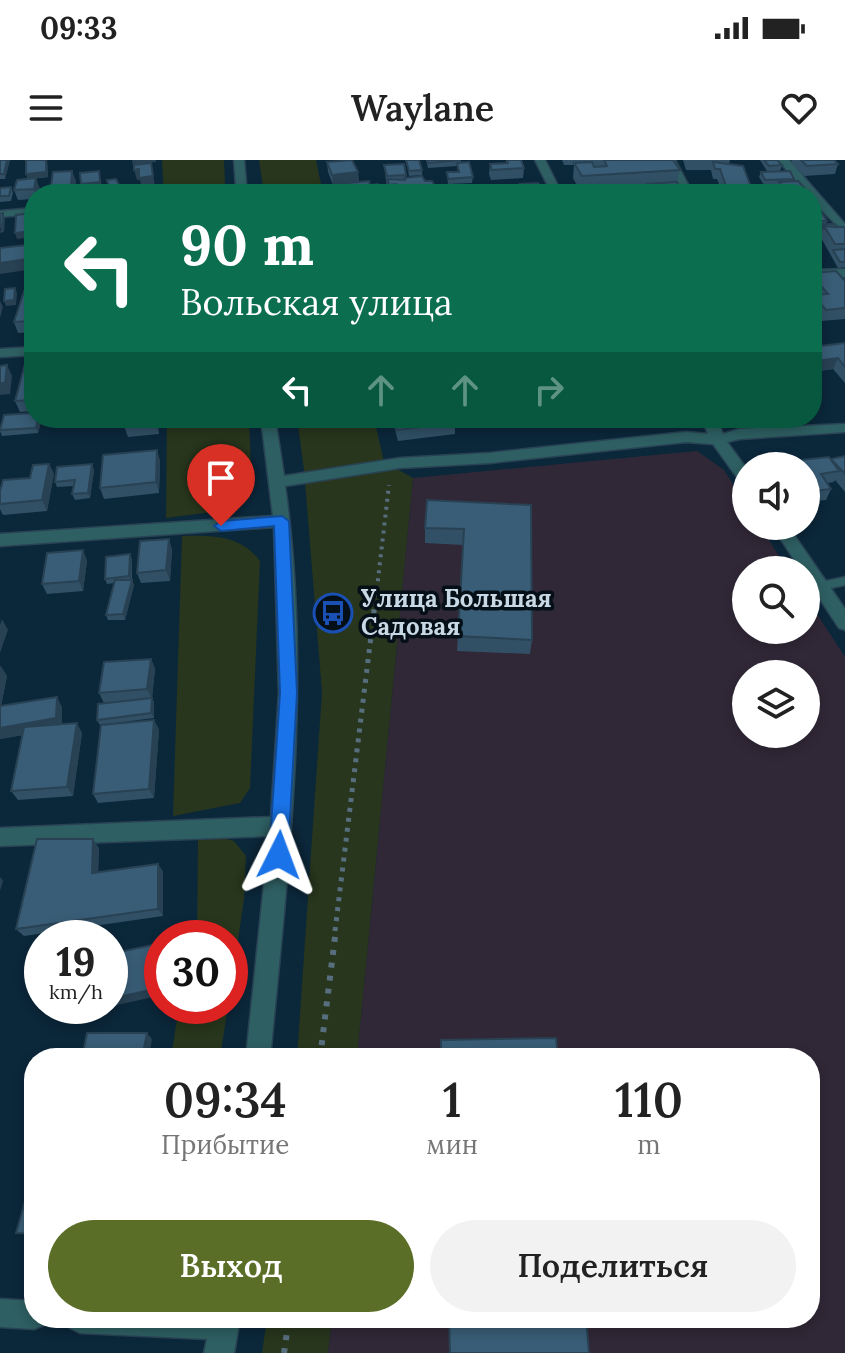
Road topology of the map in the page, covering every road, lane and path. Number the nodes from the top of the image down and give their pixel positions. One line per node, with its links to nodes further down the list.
1 (239, 160): 5 (street)
2 (540, 160): 6 (street)
3 (670, 160): 7 (street)
4 (783, 160): 8 (street)
5 (241, 184)
6 (552, 184)
7 (683, 184)
8 (804, 184)
9 (822, 205): 12 (street)
10 (24, 212): 11 (street)
11 (0, 214)
12 (845, 231)
13 (845, 273): 14 (street)
14 (822, 274)
15 (24, 352): 16 (street)
16 (0, 353)
17 (269, 428): 23 (street)
18 (713, 428): 20 (street)
19 (845, 428): 20 (street)
20 (718, 440): 21 (street); 22 (street)
21 (732, 460)
22 (384, 465): 23 (street); 33 (path)
23 (276, 482): 24 (street)
24 (282, 521): 25 (street); 30 (street)
25 (0, 540)
26 (790, 540): 28 (street)
27 (845, 581): 28 (lane)
28 (821, 586): 29 (street)
29 (845, 623)
30 (280, 826): 31 (street); 32 (street)
31 (0, 837)
32 (259, 1048)
33 (321, 1048)
34 (0, 1313): 35 (street)
35 (24, 1314)
36 (181, 1328): 38 (street)
37 (288, 1328): 39 (path)
38 (222, 1332)
39 (284, 1353)

